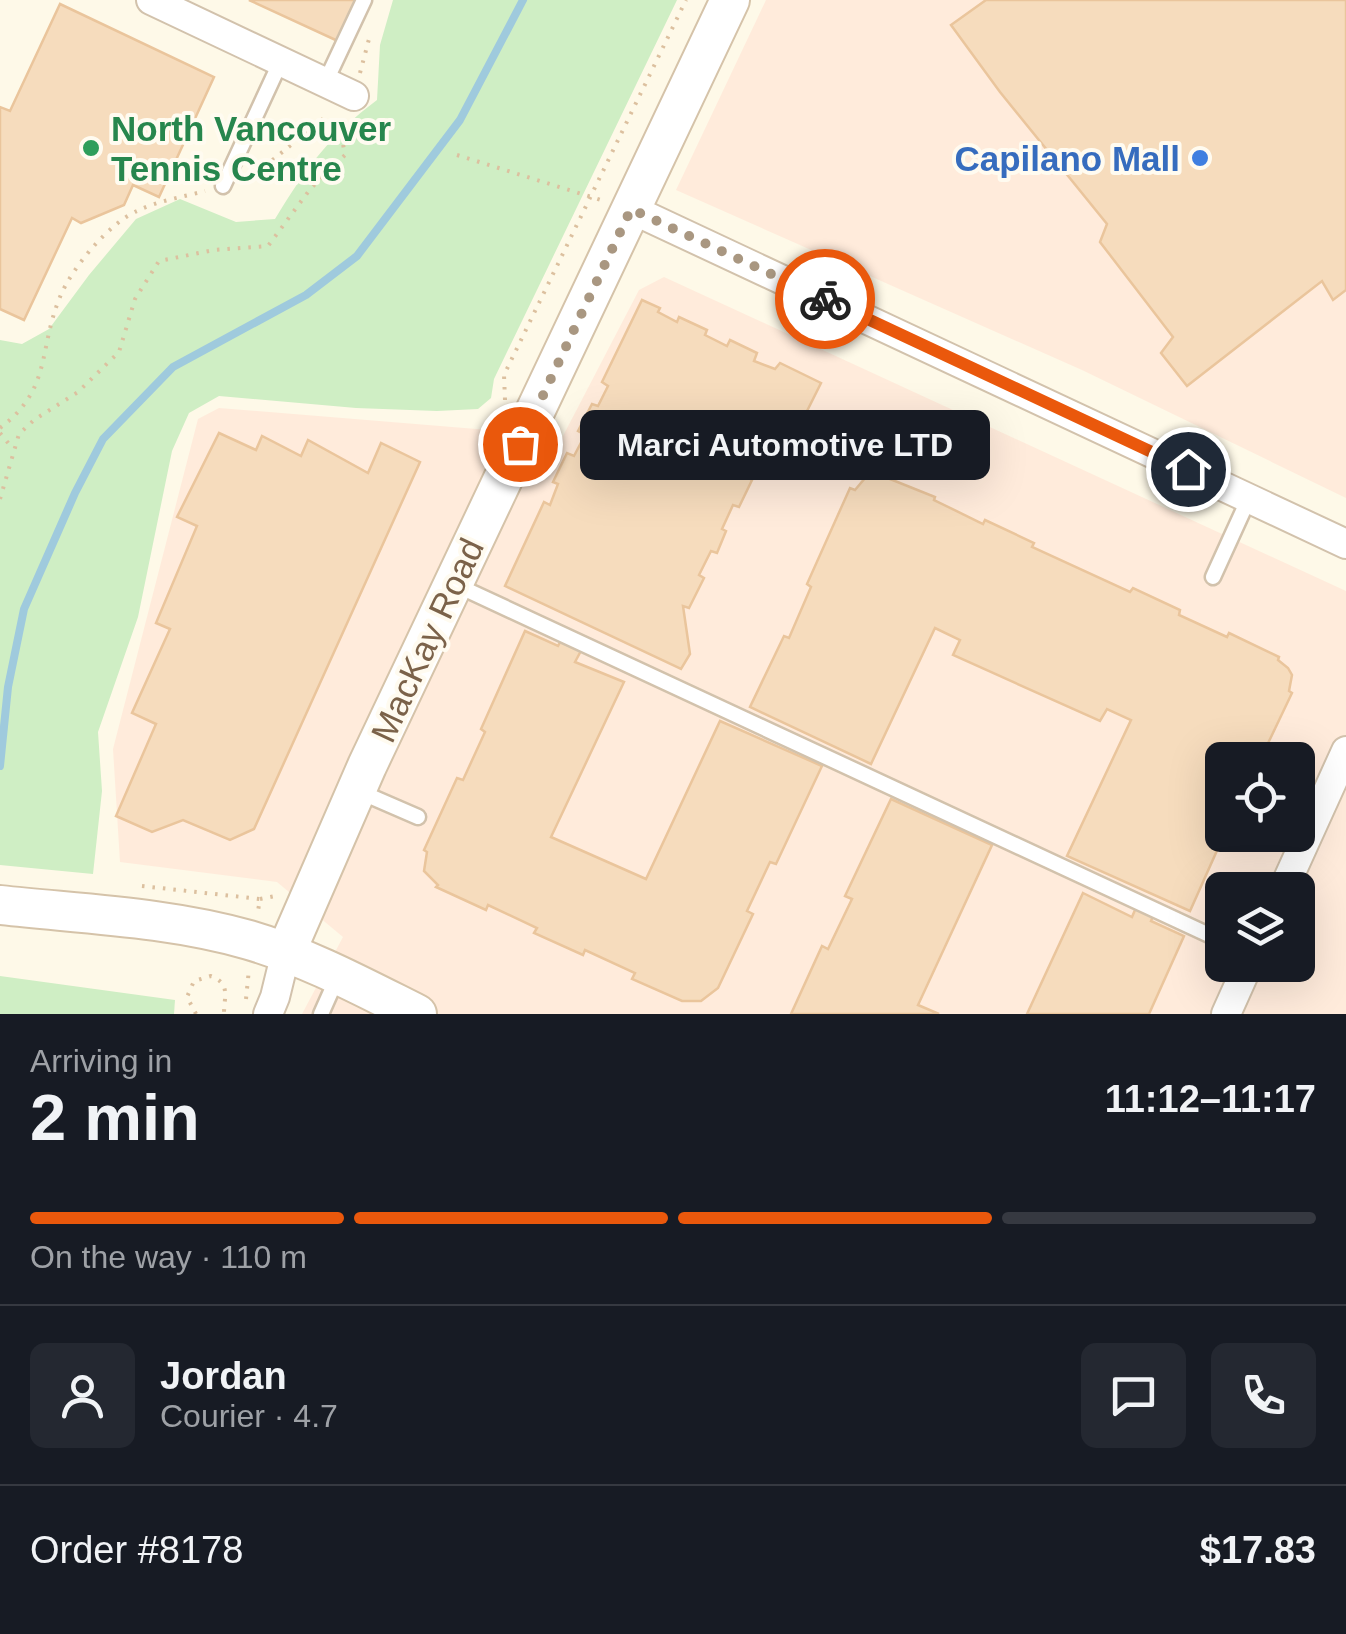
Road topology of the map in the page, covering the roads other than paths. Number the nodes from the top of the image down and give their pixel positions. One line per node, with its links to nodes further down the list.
1 (152, 0): 4 (street)
2 (364, 0): 5 (lane)
3 (730, 0): 8 (street, MacKay Road)
4 (280, 63): 5 (street); 7 (lane)
5 (325, 83): 6 (street)
6 (354, 96)
7 (223, 186)
8 (631, 209): 9 (street); 12 (street, MacKay Road)
9 (1249, 498): 10 (street); 11 (lane)
10 (1346, 544)
11 (1213, 577)
12 (454, 583): 14 (street, MacKay Road); 18 (lane)
13 (1346, 751): 16 (street)
14 (358, 791): 15 (lane); 19 (street, MacKay Road)
15 (418, 817)
16 (1291, 872)
17 (0, 905): 19 (street)
18 (1205, 932)
19 (286, 952): 20 (street); 22 (street, MacKay Road)
20 (338, 976): 23 (lane); 24 (street)
21 (1240, 982): 25 (street)
22 (257, 1006)
23 (320, 1014)
24 (417, 1014)
25 (1226, 1014)

